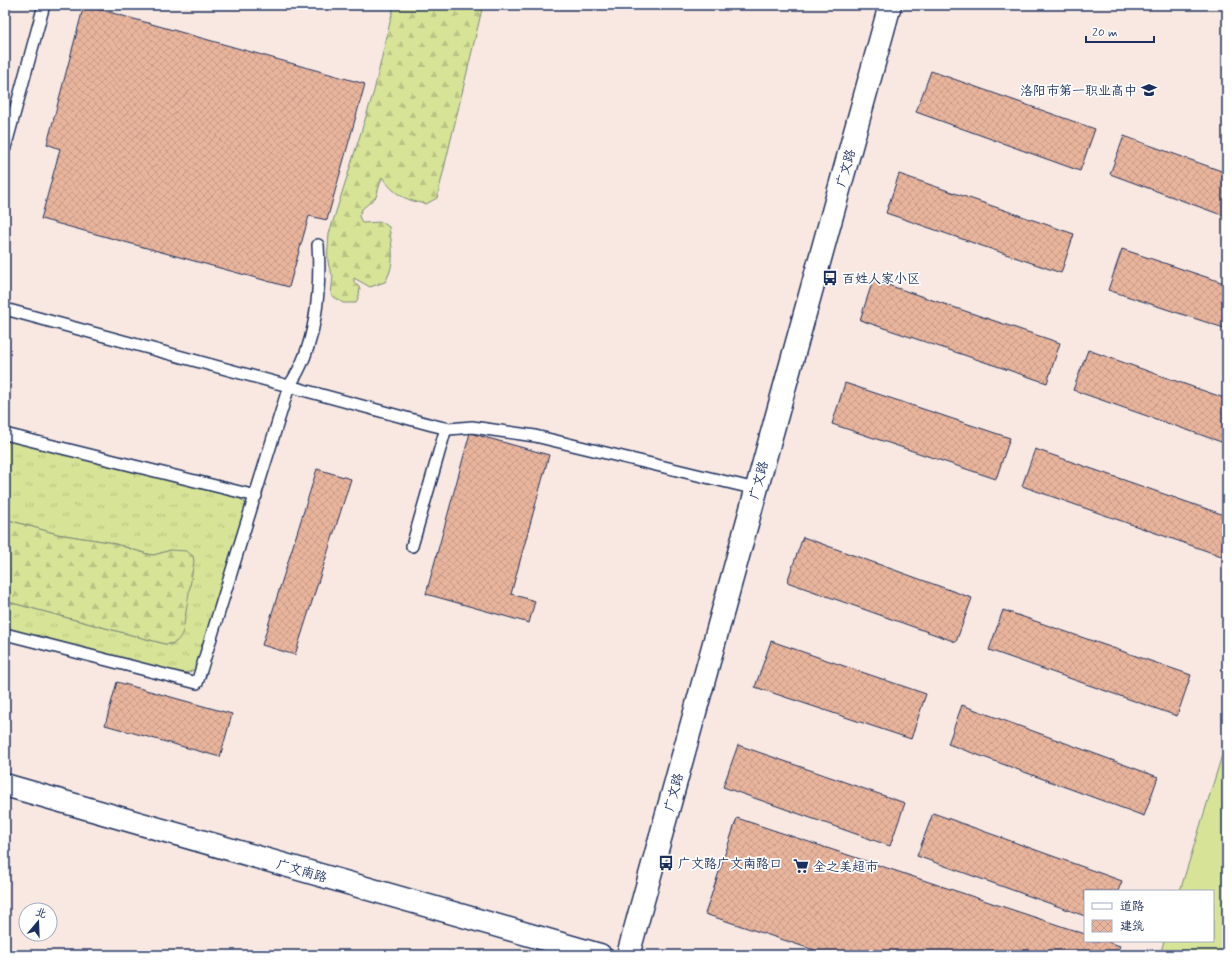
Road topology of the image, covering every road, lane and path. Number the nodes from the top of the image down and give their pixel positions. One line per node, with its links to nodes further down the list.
1 (44, 5): 3 (lane)
2 (890, 5): 9 (street, 广文路)
3 (5, 148)
4 (318, 244): 6 (lane)
5 (5, 309): 6 (lane)
6 (289, 386): 7 (lane); 10 (lane)
7 (446, 428): 9 (lane); 11 (lane)
8 (5, 434): 10 (lane)
9 (756, 489): 15 (street, 广文路)
10 (256, 496): 12 (lane)
11 (412, 546)
12 (5, 634)
13 (5, 785): 14 (street, 广文南路)
14 (600, 955)
15 (628, 955)

